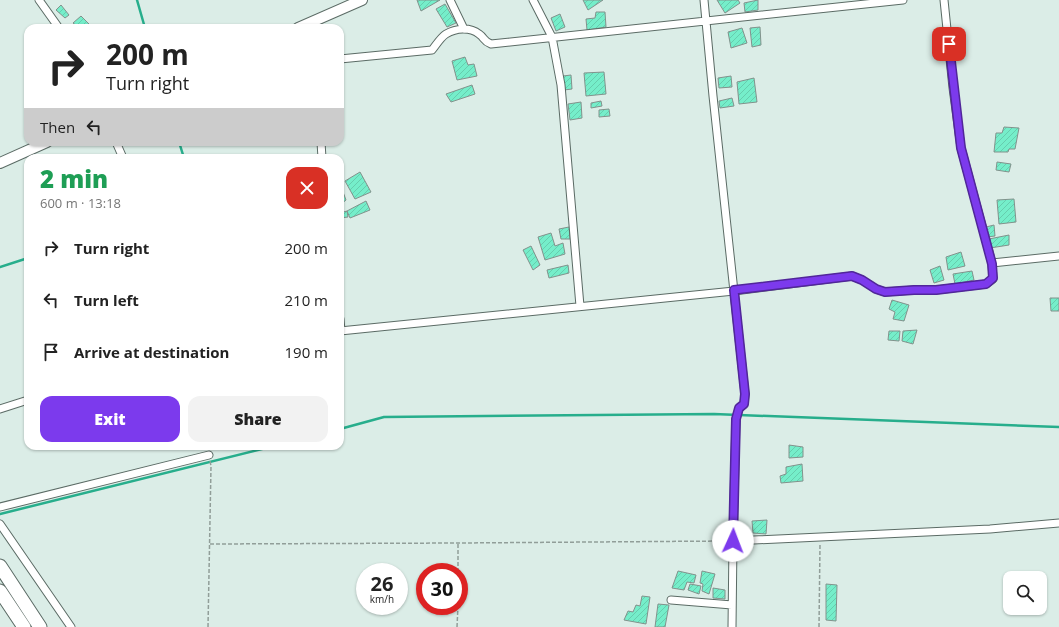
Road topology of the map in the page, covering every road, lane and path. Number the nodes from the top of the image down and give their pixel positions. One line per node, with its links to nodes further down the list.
1 (39, 0): 9 (street)
2 (362, 0): 10 (street)
3 (450, 0): 11 (street)
4 (533, 0): 12 (street)
5 (704, 0): 8 (street)
6 (903, 0): 8 (street)
7 (944, 0): 17 (street)
8 (706, 20): 12 (street); 18 (street)
9 (56, 24)
10 (307, 24)
11 (464, 29): 12 (street); 13 (street)
12 (552, 37): 19 (street)
13 (344, 59)
14 (38, 146): 15 (street)
15 (0, 163)
16 (1059, 256): 17 (street)
17 (992, 264): 18 (street)
18 (734, 290): 19 (street); 28 (street)
19 (580, 306): 20 (street)
20 (344, 331)
21 (24, 401): 22 (street)
22 (0, 410)
23 (209, 455): 24 (street); 30 (path)
24 (0, 507)
25 (1059, 523): 27 (street)
26 (0, 524): 39 (street)
27 (820, 536): 28 (street); 43 (path)
28 (733, 541): 29 (path); 35 (street)
29 (458, 543): 30 (path); 31 (path)
30 (210, 544): 40 (path)
31 (458, 563)
32 (0, 566): 38 (highway)
33 (0, 591): 37 (highway)
34 (671, 600): 35 (street)
35 (732, 604): 42 (street)
36 (458, 615): 41 (path)
37 (24, 627)
38 (40, 627)
39 (71, 627)
40 (208, 627)
41 (458, 627)
42 (732, 627)
43 (819, 627)

